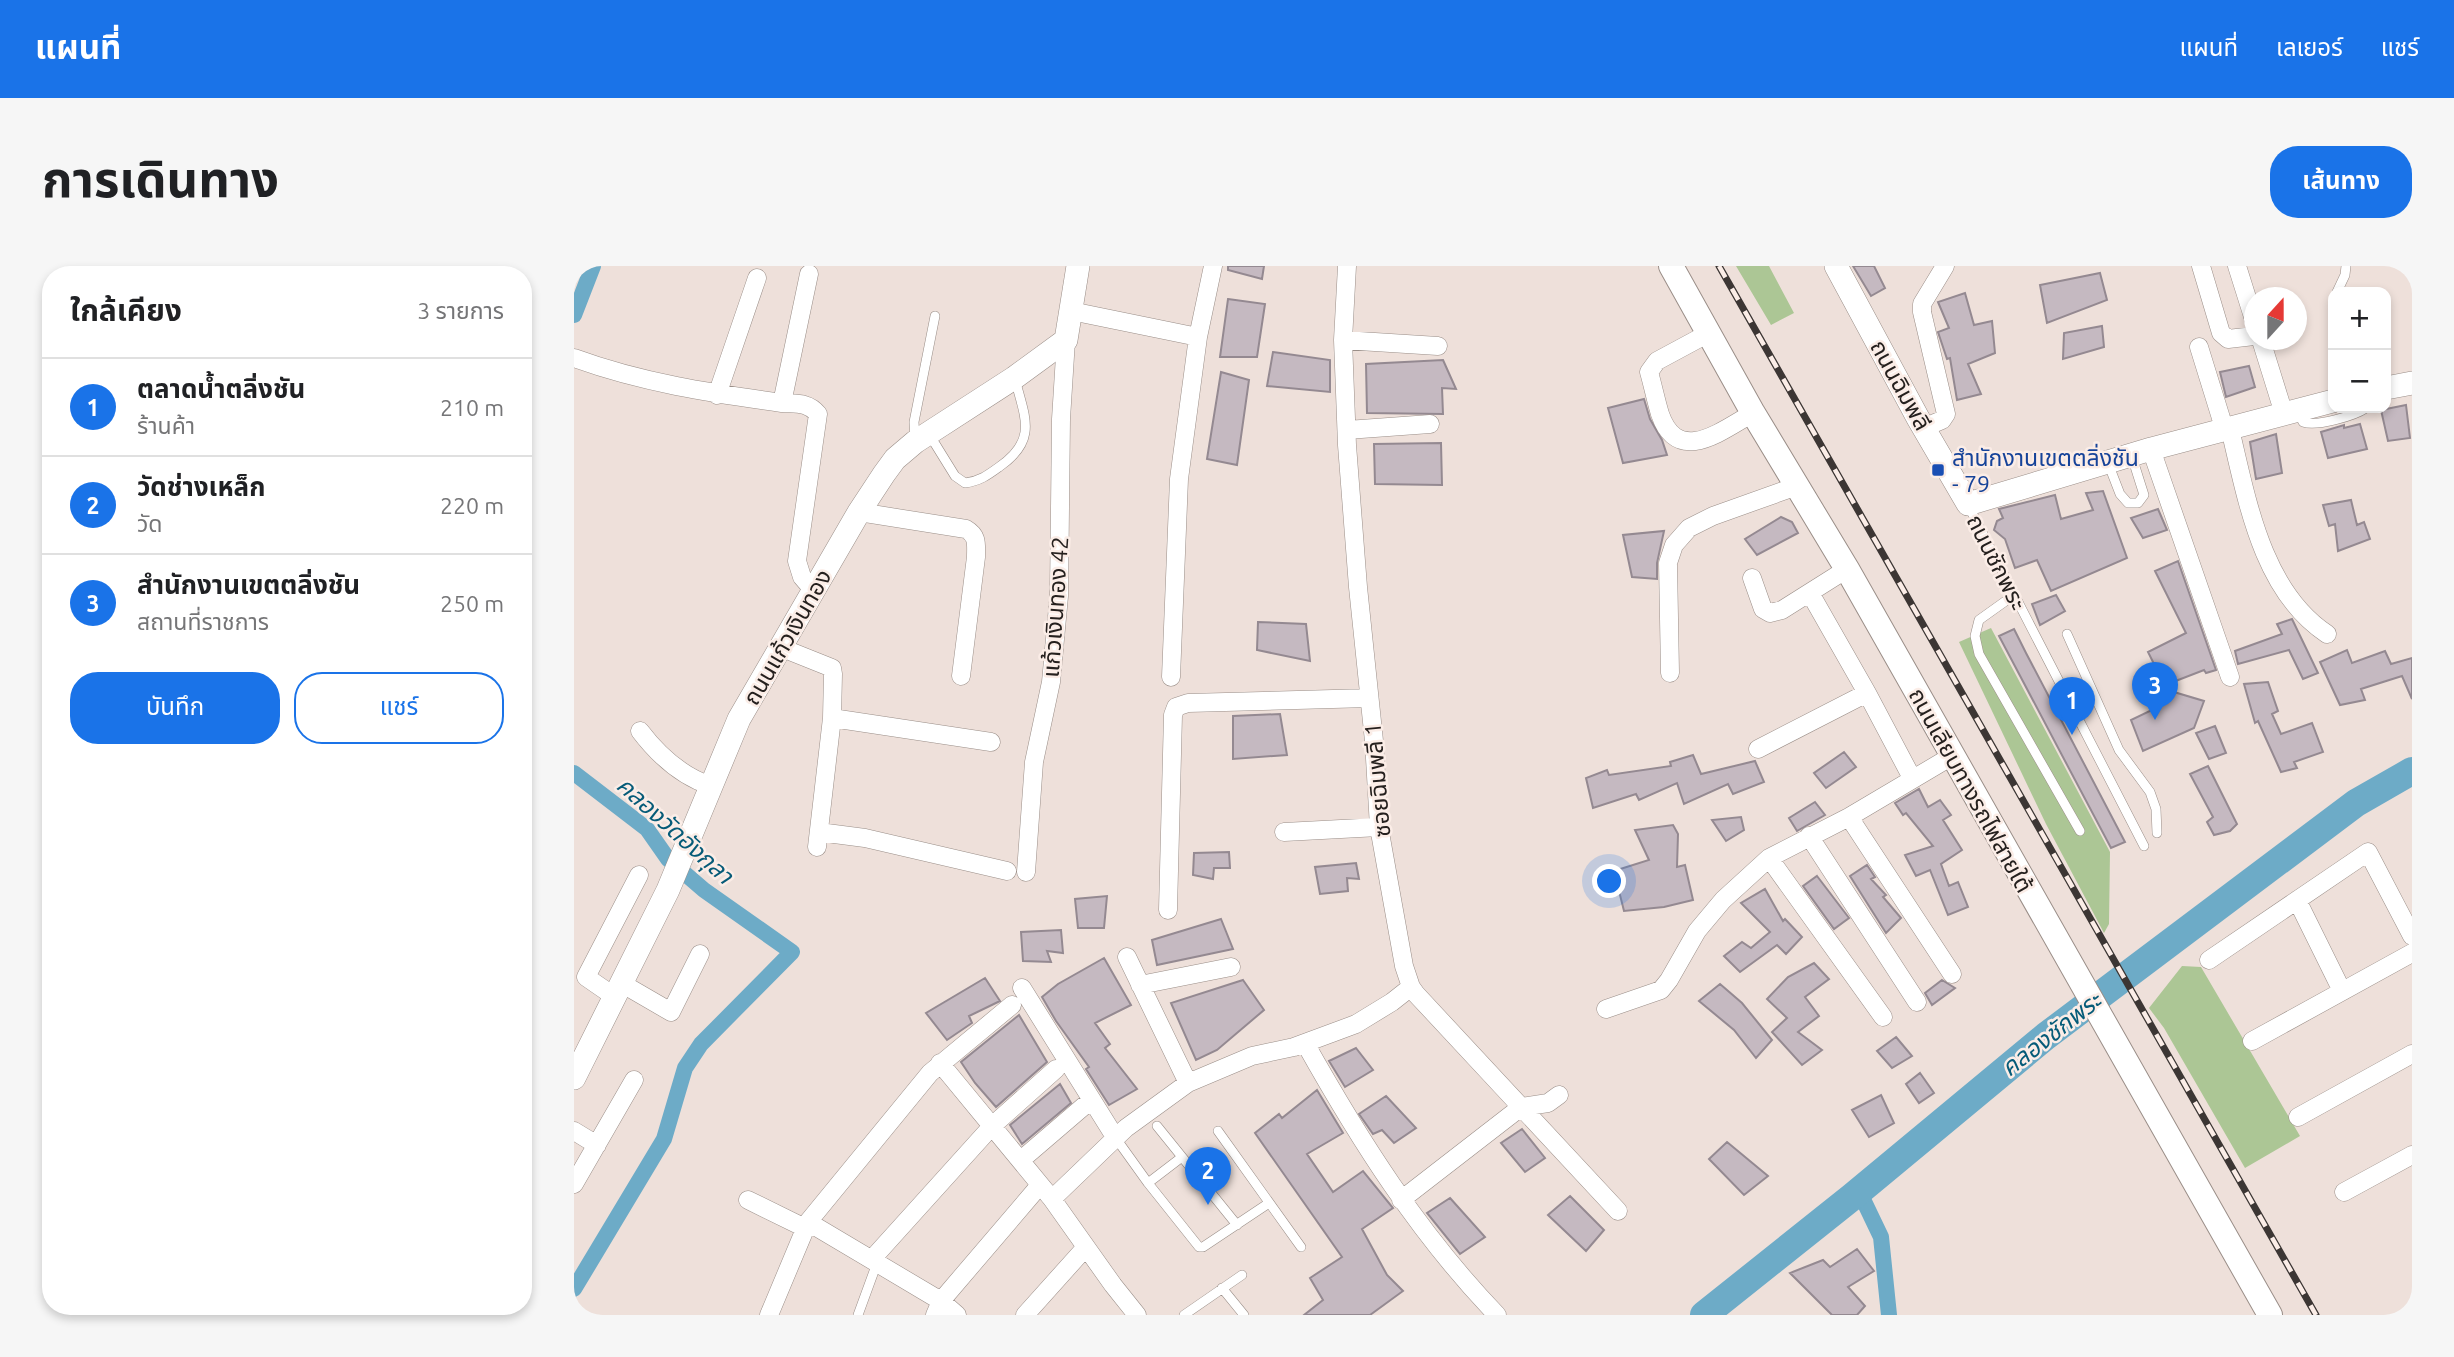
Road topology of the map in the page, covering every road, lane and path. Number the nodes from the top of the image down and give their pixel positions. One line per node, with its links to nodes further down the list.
1 (1078, 266): 14 (street)
2 (1213, 266): 17 (street)
3 (1347, 266): 20 (street, ซอยฉิมพลี 1)
4 (1671, 266): 16 (main road, ถนนเลียบทางรถไฟสายใต้)
5 (1836, 266): 35 (street, ถนนฉิมพลี)
6 (1945, 266): 35 (street)
7 (2201, 266): 18 (street)
8 (2237, 266): 12 (street)
9 (2346, 266): 13 (lane)
10 (809, 274): 30 (street)
11 (757, 278): 28 (street)
12 (2244, 287)
13 (2340, 287)
14 (1070, 311): 17 (street); 19 (street)
15 (935, 316): 38 (lane)
16 (1709, 333): 32 (main road, ถนนเลียบทางรถไฟสายใต้); 32 (street)
17 (1198, 337): 54 (street)
18 (2244, 337)
19 (1066, 340): 25 (street, ถนนแก้วเงินทอง); 74 (street, แก้วเงินทอง 42)
20 (1343, 340): 21 (street); 36 (street, ซอยฉิมพลี 1)
21 (1438, 346)
22 (2199, 347): 37 (street)
23 (2265, 350): 31 (street)
24 (574, 359): 28 (street)
25 (1014, 377): 38 (street, ถนนแก้วเงินทอง); 38 (lane)
26 (2412, 383): 27 (street)
27 (2391, 387)
28 (718, 395): 30 (street)
29 (2328, 402): 31 (street, ถนนชักพระ)
30 (782, 403): 46 (street)
31 (2291, 412): 33 (lane); 37 (street, ถนนชักพระ)
32 (1753, 413): 41 (main road, ถนนเลียบทางรถไฟสายใต้)
33 (2350, 413)
34 (1430, 424): 36 (street)
35 (1923, 428): 42 (street, ถนนฉิมพลี)
36 (1347, 430): 57 (street, ซอยฉิมพลี 1)
37 (2227, 430): 39 (street, ถนนชักพระ); 50 (street)
38 (922, 438): 43 (street, ถนนแก้วเงินทอง)
39 (2141, 452): 40 (street, ถนนชักพระ); 40 (lane); 55 (street)
40 (2108, 462): 42 (street, ถนนชักพระ)
41 (1797, 485): 44 (main road, ถนนเลียบทางรถไฟสายใต้); 52 (street)
42 (1968, 504): 48 (lane, ถนนชักพระ)
43 (859, 512): 46 (street, ถนนแก้วเงินทอง); 53 (street)
44 (1847, 569): 47 (street); 62 (main road, ถนนเลียบทางรถไฟสายใต้)
45 (1752, 578): 47 (street)
46 (814, 591): 51 (street, ถนนแก้วเงินทอง)
47 (1810, 593): 56 (street)
48 (2014, 595): 67 (lane); 71 (lane, ถนนชักพระ)
49 (2067, 634): 69 (lane)
50 (2327, 634)
51 (782, 648): 58 (street); 64 (street, ถนนแก้วเงินทอง)
52 (1671, 673)
53 (961, 676)
54 (1171, 677)
55 (2230, 677)
56 (1867, 693): 61 (street); 63 (street)
57 (1369, 698): 66 (street, ซอยฉิมพลี 1); 77 (street)
58 (832, 718): 60 (street); 73 (street)
59 (640, 730): 64 (street)
60 (991, 742)
61 (1758, 749)
62 (1953, 759): 63 (street); 139 (main road, ถนนเลียบทางรถไฟสายใต้)
63 (1912, 778): 65 (street)
64 (711, 786): 88 (street, ถนนแก้วเงินทอง)
65 (1849, 817): 70 (street); 84 (street)
66 (1379, 827): 68 (street); 86 (street, ซอยฉิมพลี 1)
67 (2080, 831)
68 (1284, 832)
69 (2157, 833)
70 (1810, 836): 72 (street); 90 (street)
71 (2144, 846)
72 (1769, 859): 92 (street); 93 (street)
73 (1007, 872)
74 (1026, 872)
75 (639, 875): 88 (street)
76 (2297, 900): 78 (street); 82 (street); 89 (street)
77 (1168, 910)
78 (2412, 936)
79 (2412, 953): 89 (street)
80 (700, 954): 88 (street)
81 (1127, 957): 85 (street)
82 (2208, 960)
83 (1231, 967): 85 (street)
84 (1952, 974)
85 (1140, 985): 101 (street)
86 (1411, 987): 95 (street); 104 (street, ซอยฉิมพลี 1)
87 (1023, 988): 110 (street)
88 (618, 990): 99 (street, ถนนแก้วเงินทอง)
89 (2343, 991): 94 (street)
90 (1917, 1002)
91 (1012, 1004): 97 (street)
92 (1606, 1009)
93 (1883, 1017)
94 (2252, 1041)
95 (1305, 1043): 101 (street); 121 (street)
96 (2412, 1054): 105 (street)
97 (940, 1063): 106 (street); 124 (street)
98 (1056, 1069): 106 (street)
99 (574, 1078)
100 (634, 1080): 111 (street)
101 (1188, 1083): 110 (street)
102 (1559, 1095): 104 (street)
103 (1084, 1106): 114 (street)
104 (1521, 1107): 121 (street); 123 (street, ซอยฉิมพลี 1)
105 (2298, 1117)
106 (992, 1126): 114 (street); 128 (street)
107 (1157, 1126): 113 (lane)
108 (574, 1131): 111 (street)
109 (1218, 1131): 122 (lane)
110 (1115, 1138): 116 (lane); 119 (street)
111 (597, 1146): 115 (street)
112 (2412, 1155): 118 (street)
113 (1182, 1157): 116 (lane); 125 (lane)
114 (1021, 1160): 117 (street)
115 (574, 1184)
116 (1148, 1184): 125 (lane)
117 (1040, 1185): 119 (street); 131 (street)
118 (2344, 1192)
119 (1052, 1199): 126 (street)
120 (748, 1200): 124 (street)
121 (1401, 1200): 138 (street)
122 (1269, 1203): 125 (lane); 127 (lane)
123 (1618, 1211)
124 (806, 1225): 128 (street); 132 (street)
125 (1237, 1225)
126 (1086, 1247): 134 (street); 135 (street)
127 (1301, 1247)
128 (875, 1261): 131 (street); 133 (lane)
129 (1242, 1275): 130 (lane)
130 (1222, 1288): 136 (lane); 137 (lane)
131 (944, 1310)
132 (769, 1315)
133 (858, 1315)
134 (1025, 1315)
135 (1137, 1315)
136 (1184, 1315)
137 (1244, 1315)
138 (1497, 1315)
139 (2270, 1315)

